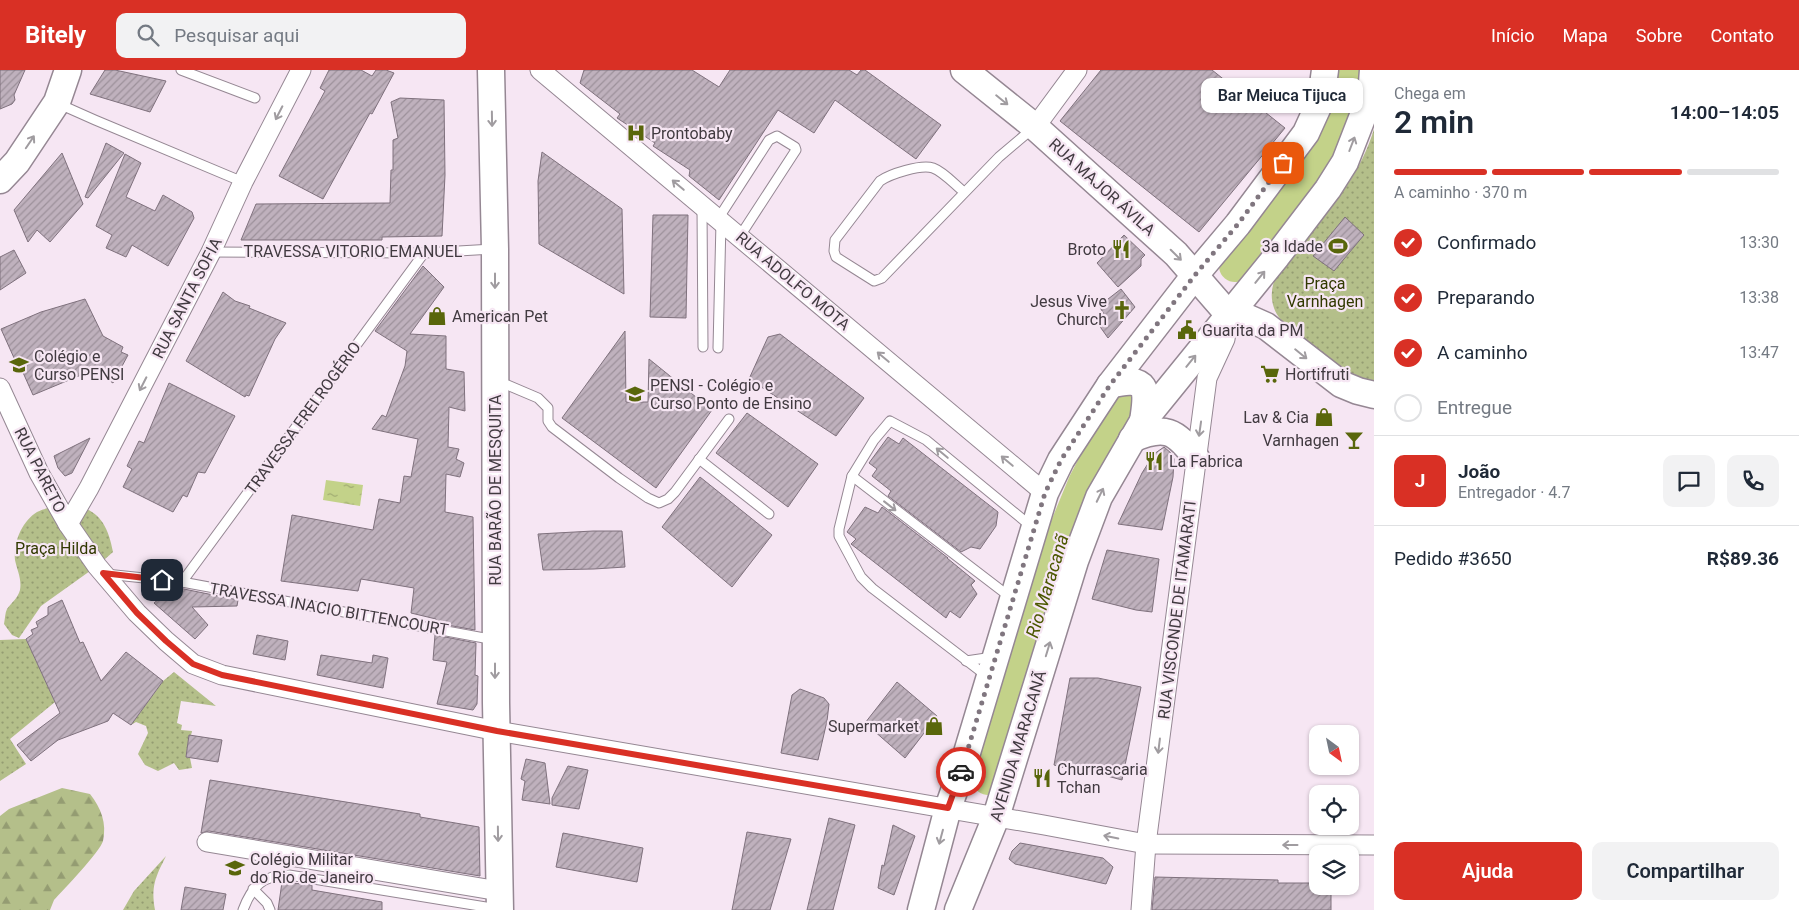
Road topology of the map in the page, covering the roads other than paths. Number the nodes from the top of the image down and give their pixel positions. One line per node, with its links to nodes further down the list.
1 (68, 70): 11 (main road)
2 (181, 70): 10 (lane)
3 (301, 70): 14 (street, RUA SANTA SOFIA, one-way to 14)
4 (491, 70): 19 (main road, RUA BARÃO DE MESQUITA, one-way to 19)
5 (540, 70): 16 (street, RUA ADOLFO MOTA, one-way to 5)
6 (964, 70): 12 (main road, RUA MAJOR ÁVILA, one-way to 12)
7 (1077, 70): 12 (street)
8 (1325, 70): 22 (main road)
9 (1373, 70): 23 (main road, AVENIDA MARACANÃ, one-way to 9)
10 (255, 98)
11 (57, 102): 13 (main road, one-way to 11); 14 (lane)
12 (1035, 127): 15 (lane); 22 (main road, RUA MAJOR ÁVILA, one-way to 22)
13 (0, 180)
14 (243, 182): 20 (street, RUA SANTA SOFIA)
15 (964, 192): 15 (lane)
16 (702, 205): 17 (street, RUA ADOLFO MOTA); 24 (lane)
17 (720, 220): 18 (street, RUA ADOLFO MOTA); 18 (lane); 25 (lane)
18 (740, 236): 35 (street, RUA ADOLFO MOTA, one-way to 18)
19 (495, 249): 21 (lane, TRAVESSA VITORIO EMANUEL); 26 (main road, RUA BARÃO DE MESQUITA, one-way to 26)
20 (211, 252): 21 (lane, TRAVESSA VITORIO EMANUEL); 37 (street, RUA SANTA SOFIA, one-way to 37)
21 (424, 253): 40 (lane, TRAVESSA FREI ROGÉRIO)
22 (1195, 275): 23 (main road, RUA MAJOR ÁVILA); 27 (main road)
23 (1229, 315): 29 (main road, one-way to 29); 31 (main road, AVENIDA MARACANÃ, one-way to 23); 32 (street, RUA VISCONDE DE ITAMARATI, one-way to 32)
24 (703, 347)
25 (718, 348)
26 (495, 380): 33 (lane); 42 (main road, RUA BARÃO DE MESQUITA)
27 (1110, 385): 31 (main road); 35 (main road)
28 (0, 388): 37 (street, RUA PARETO)
29 (1374, 395)
30 (729, 419): 33 (lane)
31 (1138, 430): 32 (main road); 47 (main road, AVENIDA MARACANÃ, one-way to 31)
32 (1196, 458): 49 (street, RUA VISCONDE DE ITAMARATI, one-way to 49)
33 (699, 459): 36 (lane)
34 (852, 476): 38 (lane, one-way to 34); 41 (lane, one-way to 41); 43 (lane)
35 (1045, 493): 38 (main road)
36 (769, 514)
37 (68, 524): 39 (street, RUA PARETO)
38 (1034, 528): 41 (main road)
39 (103, 573): 40 (lane, TRAVESSA INACIO BITTENCOURT); 45 (street, RUA PARETO)
40 (182, 582): 42 (lane, TRAVESSA INACIO BITTENCOURT)
41 (1013, 599): 44 (main road)
42 (495, 640): 45 (main road, RUA BARÃO DE MESQUITA, one-way to 45)
43 (966, 661): 44 (lane); 44 (lane)
44 (992, 667): 46 (main road)
45 (497, 731): 46 (street, RUA PARETO); 52 (main road, RUA BARÃO DE MESQUITA, one-way to 52)
46 (948, 808): 47 (street, RUA PARETO); 55 (main road, one-way to 55)
47 (996, 817): 49 (street, RUA PARETO, one-way to 47); 56 (main road, AVENIDA MARACANÃ)
48 (207, 842): 52 (street)
49 (1146, 844): 50 (street, RUA PARETO, one-way to 49); 57 (street, RUA VISCONDE DE ITAMARATI)
50 (1374, 845)
51 (253, 890): 52 (lane); 53 (lane); 54 (lane)
52 (500, 904)
53 (243, 910)
54 (270, 910)
55 (920, 910)
56 (958, 910)
57 (1141, 910)

